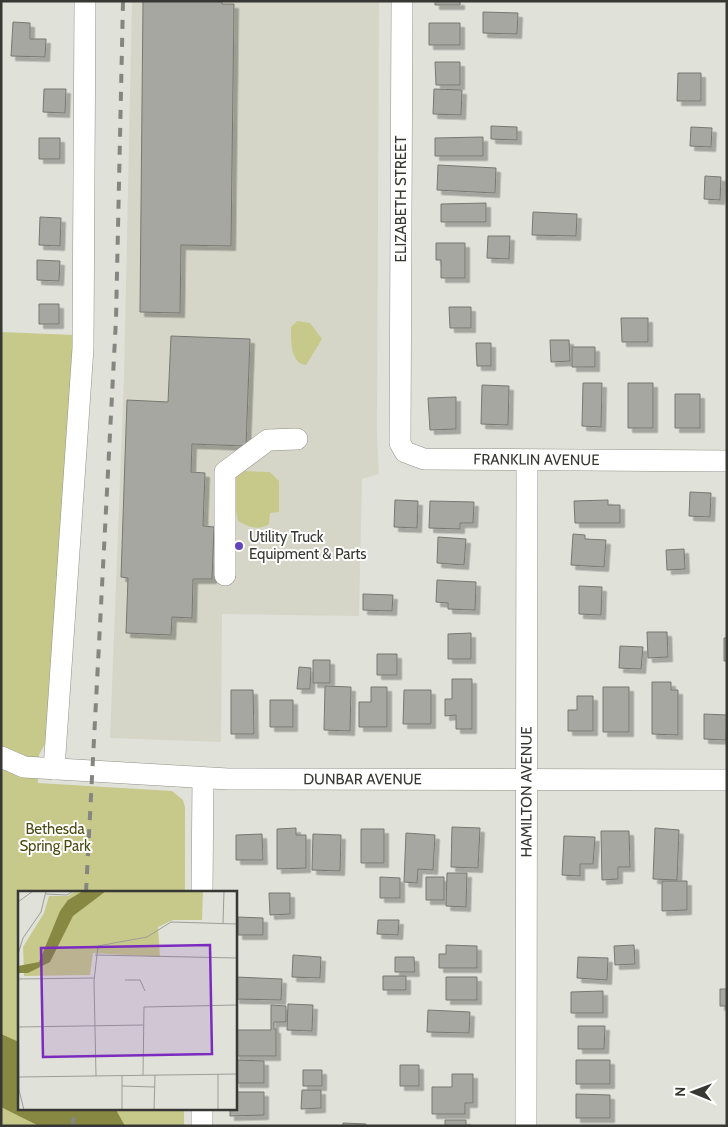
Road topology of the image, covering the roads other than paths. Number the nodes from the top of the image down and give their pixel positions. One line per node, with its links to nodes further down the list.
1 (85, 1): 9 (street)
2 (402, 1): 3 (street, ELIZABETH STREET)
3 (400, 397): 5 (street, FRANKLIN AVENUE)
4 (297, 439): 7 (street)
5 (527, 460): 6 (street, FRANKLIN AVENUE); 11 (street, HAMILTON AVENUE)
6 (727, 461)
7 (225, 576)
8 (1, 757): 9 (street, DUNBAR AVENUE)
9 (54, 769): 10 (street, DUNBAR AVENUE)
10 (203, 778): 11 (street, DUNBAR AVENUE); 13 (street)
11 (526, 780): 12 (street, DUNBAR AVENUE); 16 (street, HAMILTON AVENUE)
12 (727, 780)
13 (202, 891)
14 (202, 1110): 15 (street)
15 (202, 1126)
16 (526, 1126)

